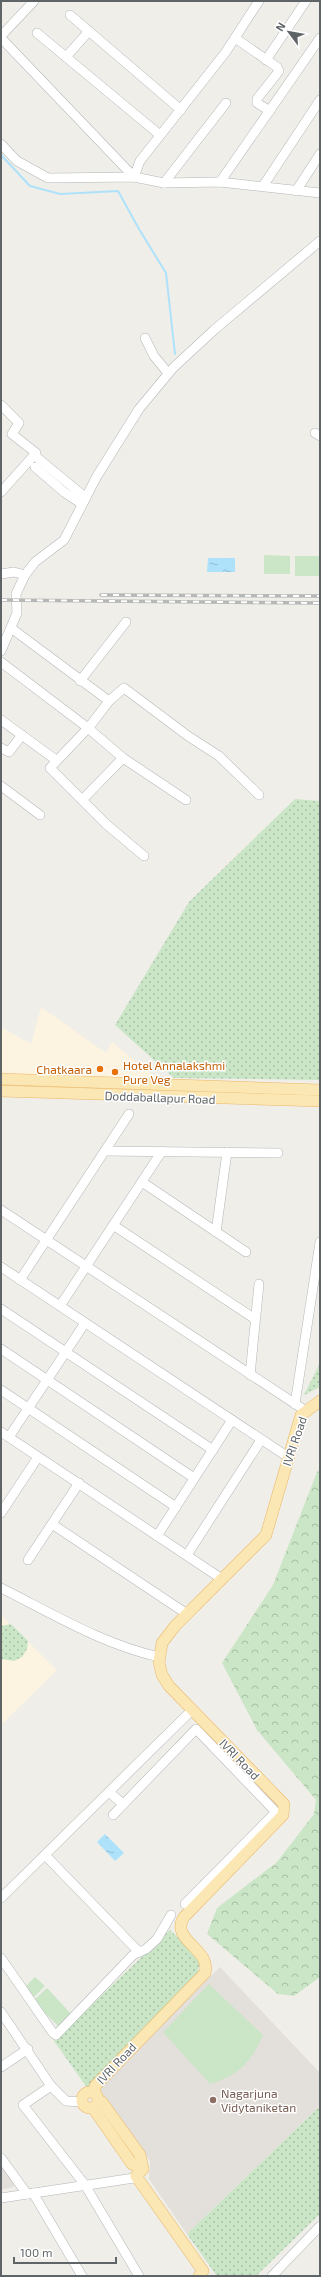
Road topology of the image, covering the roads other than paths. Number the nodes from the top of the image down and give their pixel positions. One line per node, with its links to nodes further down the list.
1 (34, 1): 7 (street)
2 (259, 1): 8 (street)
3 (306, 1): 11 (street)
4 (70, 15): 5 (street)
5 (89, 31): 10 (street); 14 (street)
6 (37, 33): 10 (street)
7 (1, 37): 19 (street)
8 (235, 38): 11 (street); 14 (street)
9 (320, 38): 15 (street)
10 (66, 57): 16 (street)
11 (266, 60): 15 (street)
12 (320, 100): 22 (street)
13 (226, 103): 21 (street)
14 (181, 110): 16 (street)
15 (270, 111): 20 (street)
16 (160, 135): 19 (street)
17 (1, 144): 19 (street)
18 (320, 154): 23 (street)
19 (134, 177): 21 (street)
20 (220, 182): 21 (street); 22 (street)
21 (164, 183)
22 (263, 186): 23 (street)
23 (296, 191): 24 (street)
24 (320, 193)
25 (320, 241): 27 (street)
26 (145, 338): 27 (street)
27 (168, 374): 33 (street)
28 (1, 405): 29 (street)
29 (34, 455): 31 (street); 32 (street)
30 (36, 466): 31 (street)
31 (67, 488): 33 (street)
32 (1, 492)
33 (84, 501): 35 (street)
34 (1, 574): 35 (street)
35 (25, 575): 37 (street)
36 (126, 622): 40 (street)
37 (11, 628): 38 (street); 40 (street)
38 (1, 651)
39 (1, 662): 43 (street)
40 (80, 681): 41 (street)
41 (108, 701): 43 (street); 49 (street)
42 (1, 720): 44 (street)
43 (88, 728): 46 (street); 47 (street)
44 (22, 735): 45 (street); 47 (street)
45 (1, 748)
46 (123, 758): 50 (street); 51 (street)
47 (56, 760): 50 (street)
48 (1, 786): 52 (street)
49 (259, 795)
50 (83, 799): 53 (street)
51 (186, 800)
52 (40, 815)
53 (144, 856)
54 (1, 1079): 55 (main road, Doddaballapur Road)
55 (320, 1090)
56 (1, 1091): 57 (main road, Doddaballapur Road)
57 (320, 1101)
58 (129, 1114): 59 (street)
59 (105, 1151): 60 (street); 67 (street)
60 (162, 1151): 61 (street); 63 (street)
61 (227, 1152): 62 (street); 66 (street)
62 (278, 1153)
63 (142, 1182): 65 (street); 66 (street)
64 (1, 1210): 67 (street)
65 (113, 1225): 70 (street); 76 (street)
66 (216, 1232): 69 (street)
67 (46, 1240): 70 (street); 72 (street)
68 (320, 1242): 84 (street)
69 (246, 1252)
70 (86, 1266): 74 (street); 80 (street)
71 (1, 1267): 72 (street)
72 (20, 1280): 74 (street)
73 (259, 1284): 76 (street)
74 (60, 1306): 77 (street)
75 (1, 1309): 79 (street)
76 (255, 1319): 80 (street)
77 (85, 1323): 79 (street); 87 (street)
78 (1, 1349): 81 (street)
79 (66, 1352): 81 (street); 91 (street)
80 (250, 1375): 84 (street)
81 (47, 1380): 85 (street); 94 (street)
82 (1, 1390): 85 (street)
83 (320, 1401): 86 (main road, IVRI Road)
84 (295, 1404): 86 (street)
85 (28, 1408): 89 (street); 96 (street)
86 (306, 1410): 93 (main road, IVRI Road)
87 (232, 1420): 90 (street); 91 (street)
88 (1, 1432): 89 (street)
89 (9, 1437): 92 (street)
90 (261, 1440): 93 (street); 100 (street)
91 (213, 1450): 94 (street)
92 (38, 1457): 95 (street); 97 (street)
93 (288, 1457): 102 (main road, IVRI Road)
94 (194, 1478): 96 (street)
95 (79, 1484): 98 (street); 99 (street)
96 (176, 1506): 99 (street)
97 (1, 1513)
98 (52, 1524): 101 (street); 104 (street)
99 (157, 1536): 100 (street)
100 (187, 1555): 102 (street)
101 (28, 1560)
102 (222, 1579): 104 (main road, IVRI Road)
103 (1, 1588): 105 (street)
104 (187, 1614): 105 (main road, IVRI Road)
105 (159, 1658): 106 (main road, IVRI Road)
106 (192, 1710): 107 (street); 111 (main road, IVRI Road)
107 (109, 1792): 108 (street); 110 (street)
108 (123, 1804): 109 (street); 111 (street)
109 (113, 1815)
110 (44, 1855): 112 (street); 115 (street)
111 (219, 1876): 113 (street); 114 (main road, IVRI Road)
112 (1, 1898)
113 (185, 1904)
114 (181, 1923): 115 (street); 121 (main road, IVRI Road)
115 (138, 1951): 116 (street)
116 (1, 1958)
117 (1, 2012): 118 (street)
118 (28, 2049): 119 (street); 120 (street)
119 (1, 2067)
120 (52, 2086): 122 (street); 125 (street)
121 (96, 2101): 122 (main road, IVRI Road); 124 (main road, IVRI Road)
122 (82, 2102)
123 (1, 2158): 126 (street)
124 (139, 2173): 125 (street); 129 (main road, IVRI Road)
125 (85, 2185): 126 (street); 131 (street)
126 (30, 2193): 127 (street); 130 (street)
127 (1, 2198)
128 (320, 2226): 132 (street)
129 (203, 2274)
130 (82, 2276)
131 (139, 2276)
132 (272, 2276)

